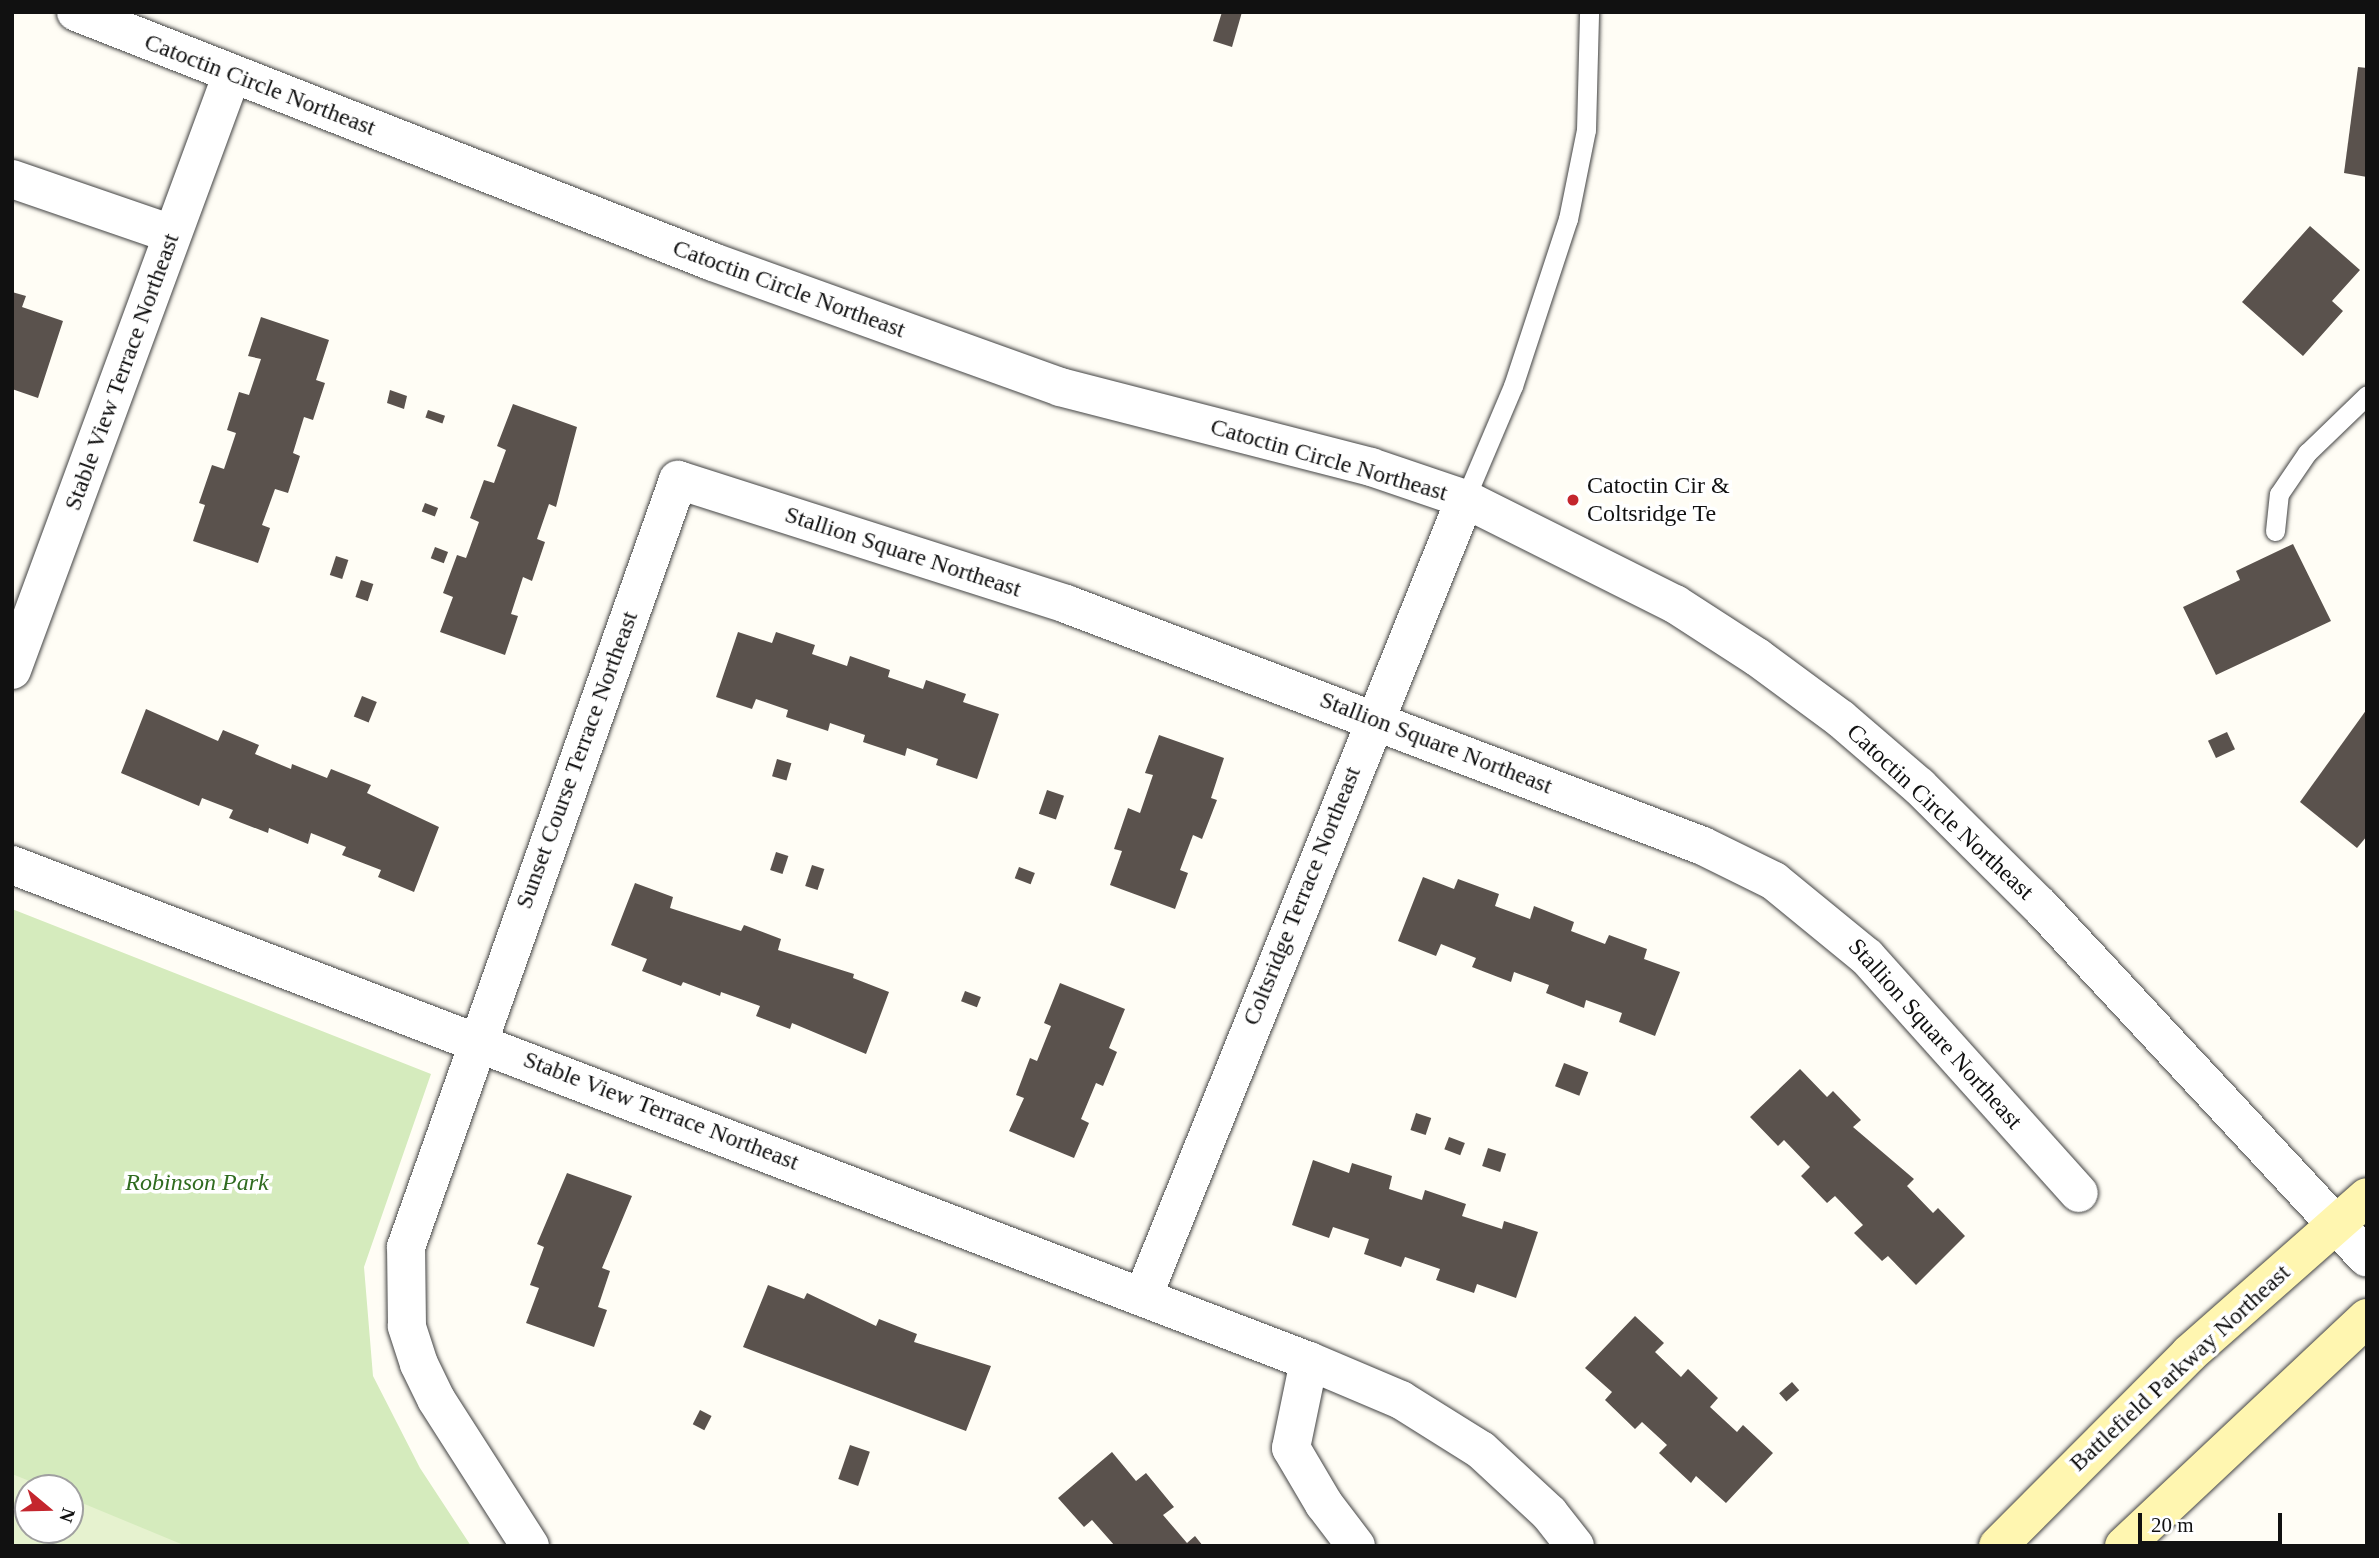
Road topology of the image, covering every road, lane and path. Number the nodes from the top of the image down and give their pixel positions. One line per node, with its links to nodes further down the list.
1 (76, 12): 3 (street, Catoctin Circle Northeast)
2 (1589, 12): 8 (lane)
3 (232, 74): 5 (street, Stable View Terrace Northeast); 8 (street, Catoctin Circle Northeast)
4 (12, 179): 5 (street)
5 (172, 234): 10 (street, Stable View Terrace Northeast)
6 (2367, 395): 9 (lane)
7 (678, 480): 11 (street, Stallion Square Northeast); 13 (street, Sunset Course Terrace Northeast)
8 (1465, 499): 11 (street, Coltsridge Terrace Northeast); 16 (street, Catoctin Circle Northeast)
9 (2275, 531)
10 (12, 670)
11 (1373, 719): 14 (street, Stallion Square Northeast); 18 (street, Coltsridge Terrace Northeast)
12 (12, 865): 13 (street, Stable View Terrace Northeast)
13 (476, 1041): 18 (street, Stable View Terrace Northeast); 21 (street, Sunset Course Terrace Northeast)
14 (2079, 1193)
15 (2367, 1197): 16 (main road, Battlefield Parkway Northeast)
16 (2336, 1225): 17 (street, Catoctin Circle Northeast); 24 (main road, Battlefield Parkway Northeast)
17 (2367, 1258)
18 (1144, 1294): 20 (street, Stable View Terrace Northeast)
19 (2367, 1318): 25 (main road)
20 (1309, 1361): 22 (street); 23 (street, Stable View Terrace Northeast)
21 (530, 1546)
22 (1356, 1546)
23 (1575, 1546)
24 (1998, 1546)
25 (2124, 1546)

